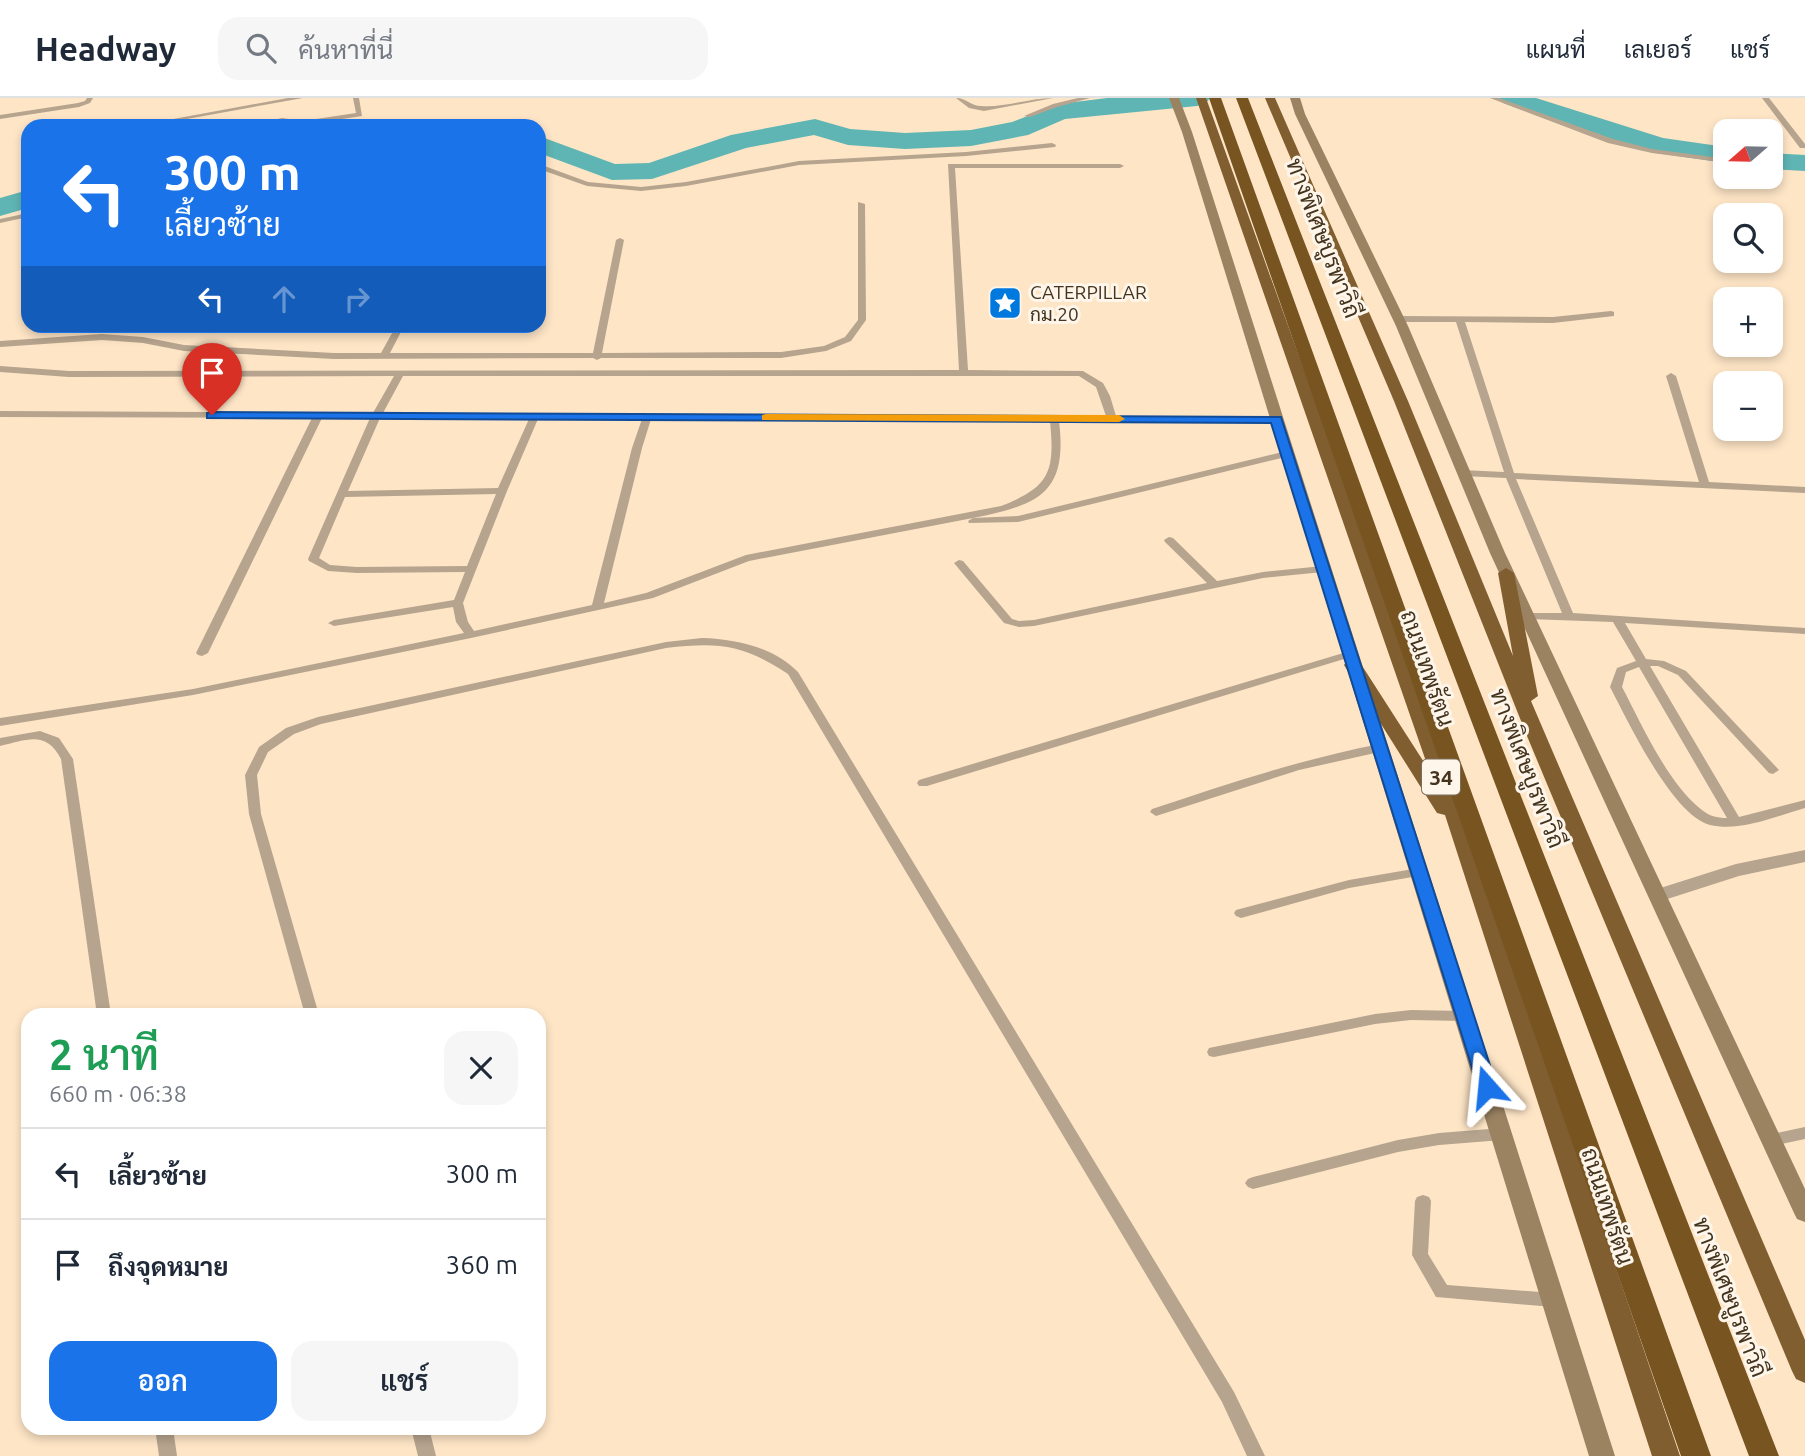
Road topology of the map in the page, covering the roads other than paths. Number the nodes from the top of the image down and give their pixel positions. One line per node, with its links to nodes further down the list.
1 (90, 98): 14 (lane)
2 (300, 98): 15 (lane)
3 (356, 98): 16 (lane)
4 (959, 98): 5 (lane)
5 (1050, 98)
6 (1087, 98): 13 (lane)
7 (1242, 98): 104 (highway, ทางพิเศษบูรพาวิถี)
8 (1270, 98): 71 (highway)
9 (1295, 98): 27 (main road)
10 (1493, 98): 19 (lane)
11 (1765, 98): 18 (lane)
12 (1192, 100): 44 (main road, 34); 79 (highway, ถนนเทพรัตน / 34); 103 (highway)
13 (1028, 116)
14 (0, 117)
15 (178, 119)
16 (332, 119)
17 (1052, 145): 21 (lane)
18 (1803, 146)
19 (1713, 159)
20 (1120, 166): 34 (lane)
21 (546, 169)
22 (860, 204): 32 (lane)
23 (21, 216): 24 (lane)
24 (1, 220)
25 (621, 240): 32 (lane)
26 (1611, 314): 28 (lane)
27 (1397, 319): 28 (lane); 46 (main road)
28 (1460, 321): 47 (lane)
29 (396, 333): 31 (lane)
30 (0, 344): 31 (lane)
31 (384, 356): 32 (lane)
32 (597, 357)
33 (0, 369): 35 (lane)
34 (964, 374): 35 (lane); 43 (lane)
35 (399, 375): 39 (lane)
36 (1671, 376): 48 (lane)
37 (0, 414): 38 (lane)
38 (318, 416): 39 (lane); 67 (lane)
39 (376, 416): 40 (lane); 51 (lane)
40 (535, 416): 41 (lane); 50 (lane)
41 (647, 417): 42 (lane); 60 (lane)
42 (1054, 418): 43 (lane); 52 (lane)
43 (1112, 419): 44 (lane)
44 (1276, 419): 45 (main road, 34)
45 (1287, 454): 52 (lane); 56 (main road, 34)
46 (1462, 473): 47 (lane); 57 (main road)
47 (1510, 475): 48 (lane); 62 (lane)
48 (1705, 485): 49 (lane)
49 (1805, 490)
50 (502, 491): 51 (lane); 55 (lane)
51 (341, 494): 55 (lane)
52 (930, 522): 60 (lane)
53 (1169, 540): 58 (lane)
54 (959, 563): 58 (lane)
55 (471, 569): 59 (lane)
56 (1323, 569): 58 (lane); 68 (main road, 34)
57 (1506, 573): 61 (main road); 71 (highway)
58 (1215, 585)
59 (458, 603): 64 (lane); 66 (lane)
60 (597, 608): 66 (lane)
61 (1528, 616): 62 (lane); 82 (main road)
62 (1569, 616): 63 (lane)
63 (1617, 619): 65 (lane); 69 (lane)
64 (334, 623)
65 (1805, 631)
66 (471, 635): 70 (lane)
67 (202, 653)
68 (1351, 659): 73 (main road, 34); 75 (lane); 79 (highway)
69 (1642, 662): 74 (lane); 78 (lane); 78 (lane)
70 (0, 722)
71 (1536, 736): 95 (highway)
72 (0, 742): 84 (lane)
73 (1380, 748): 77 (lane); 81 (main road, 34)
74 (1773, 771)
75 (923, 783)
76 (1805, 804): 78 (lane)
77 (1156, 812)
78 (1735, 821)
79 (1463, 839): 102 (highway, ถนนเทพรัตน / 34)
80 (1805, 856): 82 (street)
81 (1419, 872): 83 (lane); 86 (main road, 34)
82 (1658, 896): 90 (main road)
83 (1241, 913)
84 (103, 1008)
85 (310, 1008): 100 (lane)
86 (1464, 1016): 87 (lane); 89 (main road, 34)
87 (1214, 1052)
88 (1805, 1133): 90 (lane)
89 (1502, 1134): 91 (lane); 94 (main road, 34)
90 (1772, 1140): 93 (main road)
91 (1253, 1183)
92 (1423, 1200): 94 (lane)
93 (1805, 1213)
94 (1553, 1300): 101 (main road, 34)
95 (1805, 1371)
96 (165, 1435): 98 (lane)
97 (422, 1435): 99 (lane)
98 (168, 1456)
99 (427, 1456)
100 (1256, 1456)
101 (1601, 1456)
102 (1666, 1456)
103 (1696, 1456)
104 (1764, 1456)

